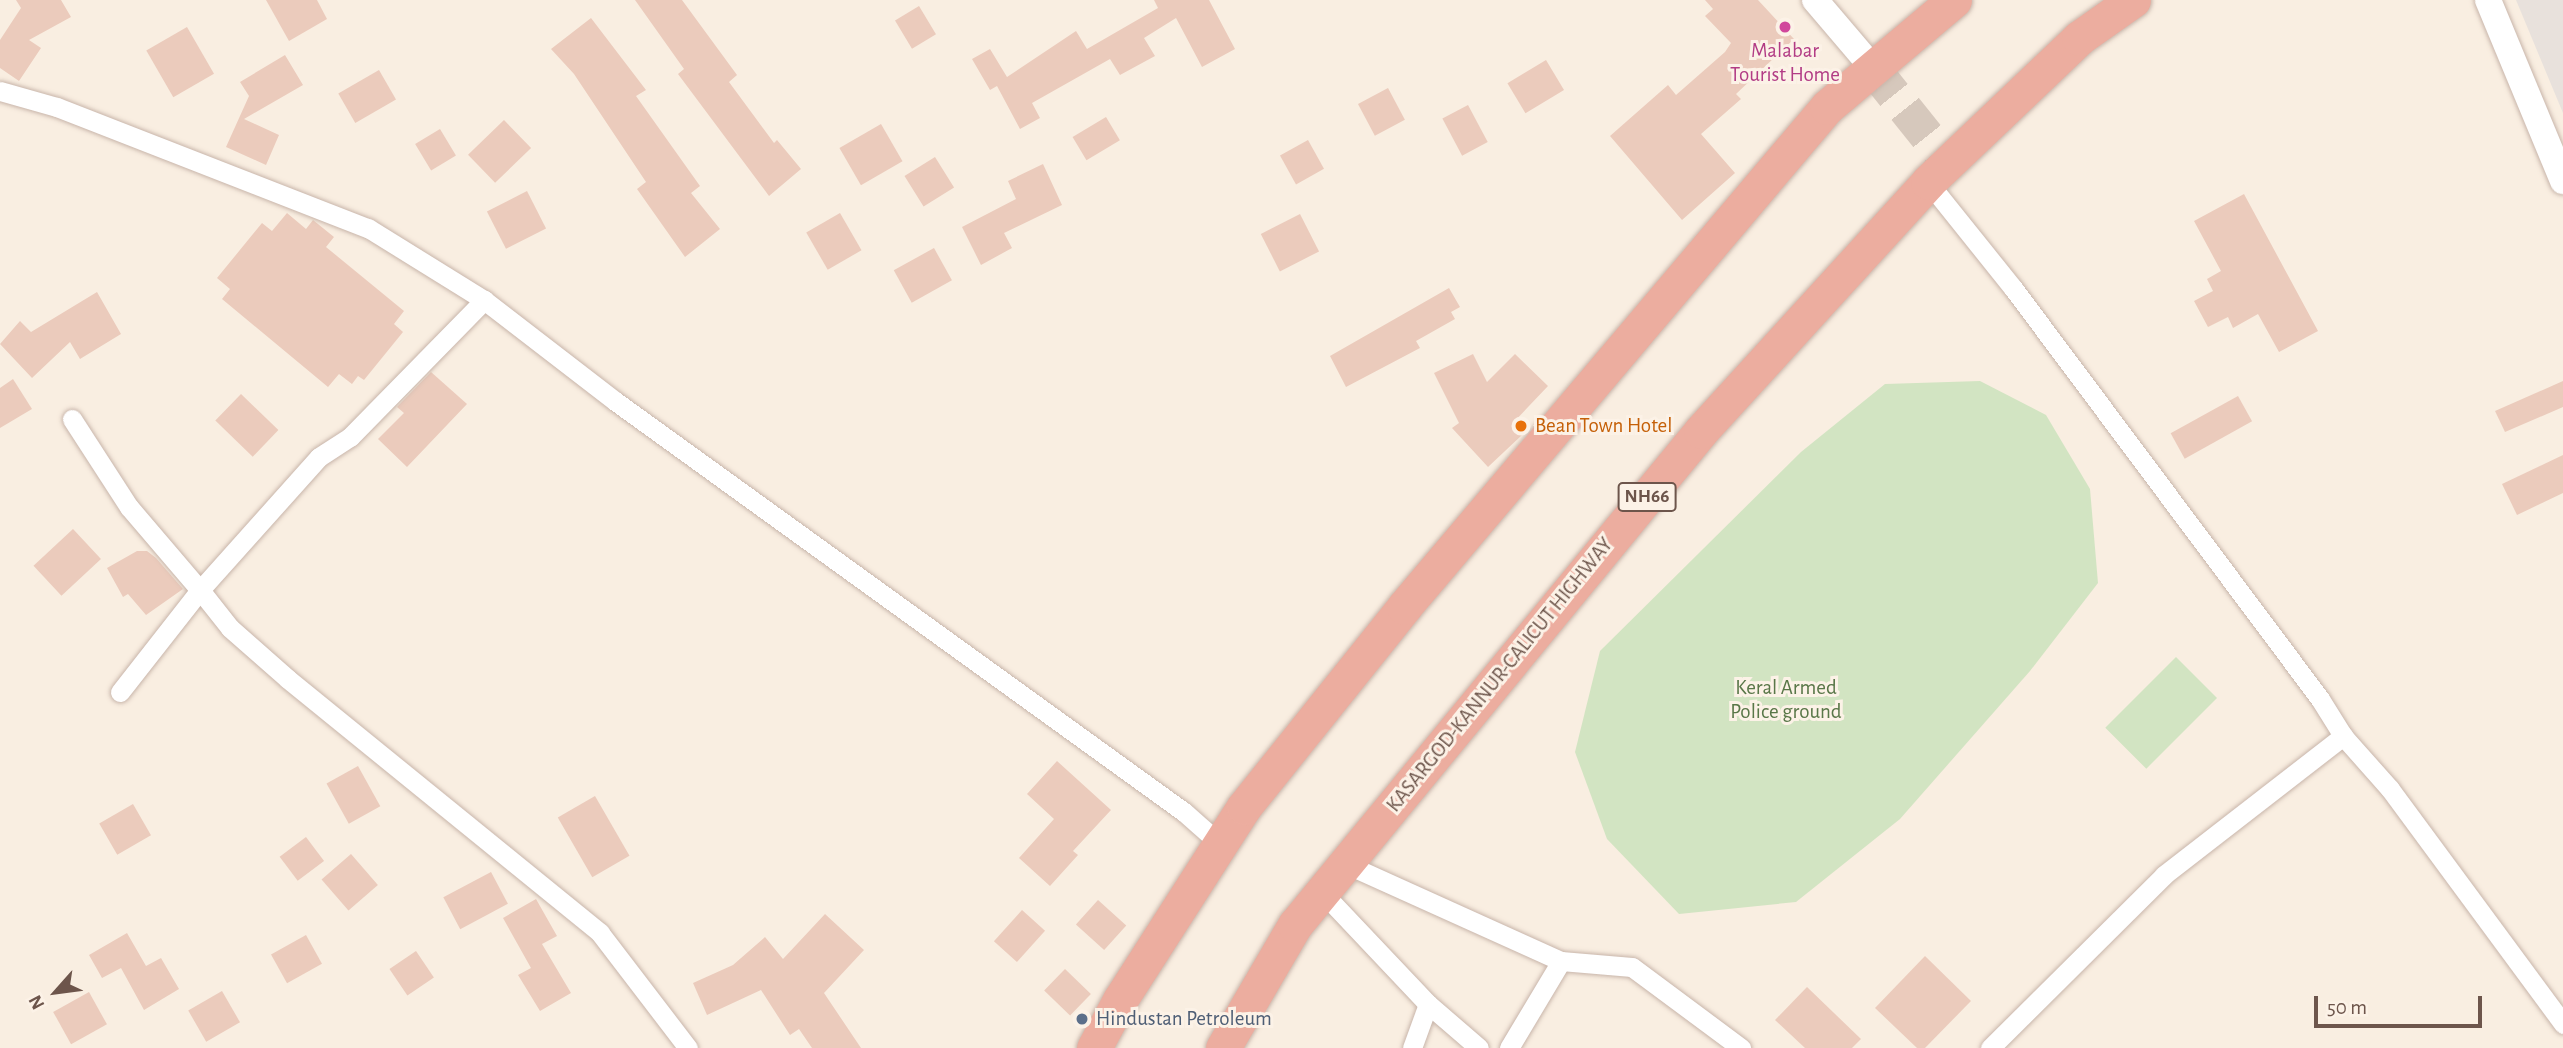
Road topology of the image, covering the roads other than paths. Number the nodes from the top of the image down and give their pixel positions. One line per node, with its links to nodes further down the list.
1 (1815, 0): 5 (main road)
2 (1954, 0): 5 (highway)
3 (2133, 0): 8 (highway, KASARGOD-KANNUR-CALICUT HIGHWAY / NH66)
4 (2488, 0): 7 (main road)
5 (1872, 67): 14 (highway)
6 (0, 91): 9 (street)
7 (2563, 181)
8 (1928, 183): 13 (street); 15 (highway, KASARGOD-KANNUR-CALICUT HIGHWAY / NH66)
9 (484, 300): 11 (street); 14 (street)
10 (72, 419): 11 (street)
11 (200, 590): 12 (street); 20 (street)
12 (120, 692)
13 (2343, 736): 19 (street); 27 (street)
14 (1219, 843): 21 (highway)
15 (1346, 864): 16 (highway, KASARGOD-KANNUR-CALICUT HIGHWAY / NH66); 17 (street)
16 (1322, 892): 18 (street); 22 (highway, KASARGOD-KANNUR-CALICUT HIGHWAY / NH66)
17 (1560, 961): 25 (street); 26 (street)
18 (1429, 1004): 23 (street); 24 (street)
19 (2563, 1024)
20 (688, 1048)
21 (1094, 1048)
22 (1223, 1048)
23 (1412, 1048)
24 (1479, 1048)
25 (1508, 1048)
26 (1741, 1048)
27 (1990, 1048)

